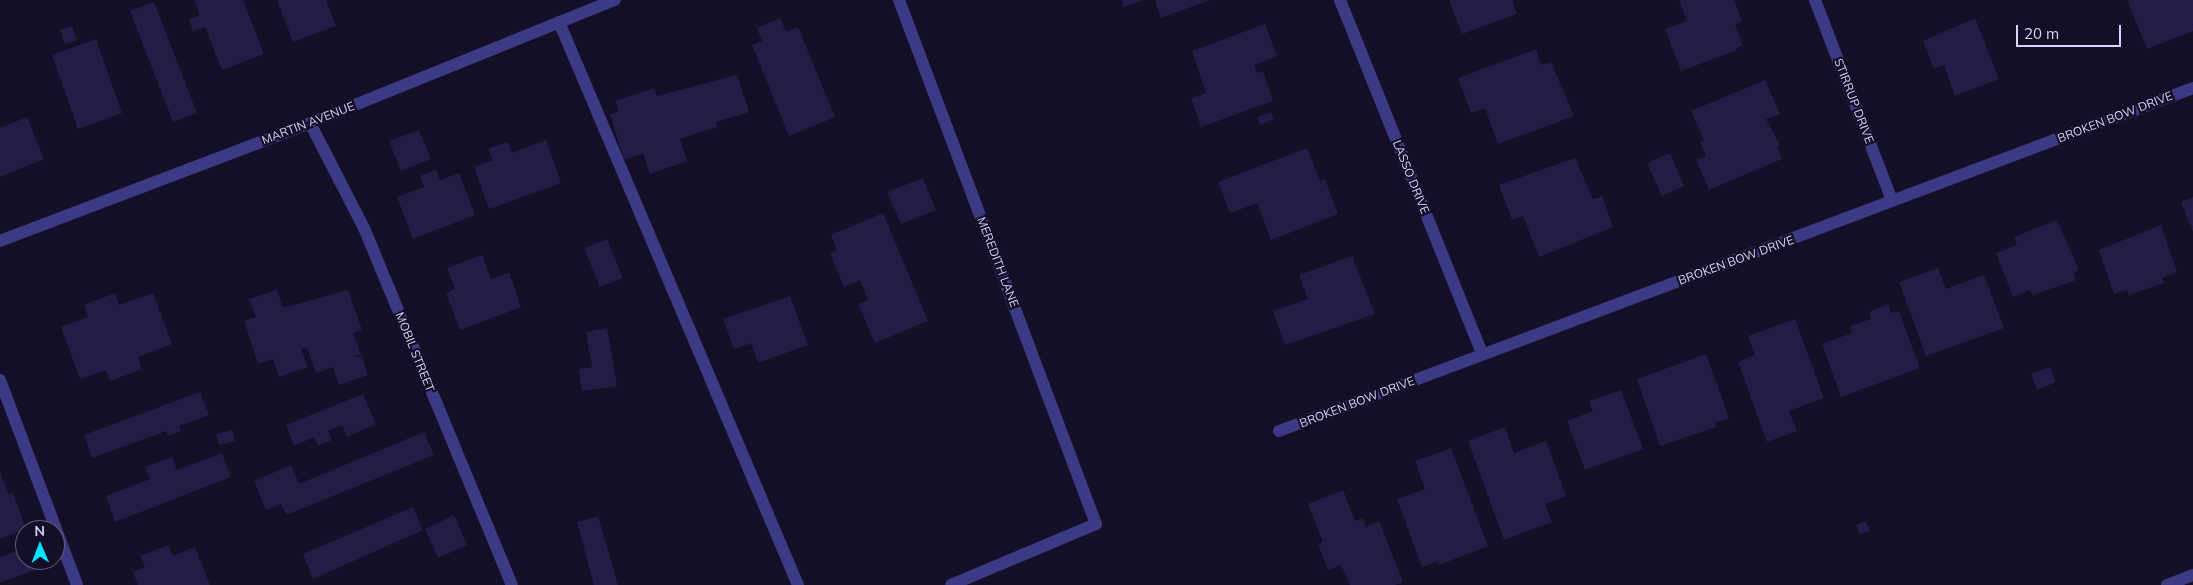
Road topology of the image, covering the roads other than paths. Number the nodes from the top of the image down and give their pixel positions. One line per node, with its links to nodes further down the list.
1 (615, 0): 5 (street, MARTIN AVENUE)
2 (899, 0): 17 (street, MEREDITH LANE)
3 (1340, 0): 10 (street, LASSO DRIVE)
4 (1815, 0): 8 (street, STIRRUP DRIVE)
5 (559, 22): 7 (street, MARTIN AVENUE); 16 (street)
6 (2193, 88): 8 (street, BROKEN BOW DRIVE)
7 (310, 123): 9 (street, MARTIN AVENUE); 15 (street, MOBIL STREET)
8 (1892, 201): 10 (street, BROKEN BOW DRIVE)
9 (0, 241)
10 (1482, 354): 12 (street, BROKEN BOW DRIVE)
11 (0, 380): 14 (street)
12 (1279, 431)
13 (2193, 575): 18 (street)
14 (77, 585)
15 (512, 585)
16 (798, 585)
17 (951, 585)
18 (2168, 585)

